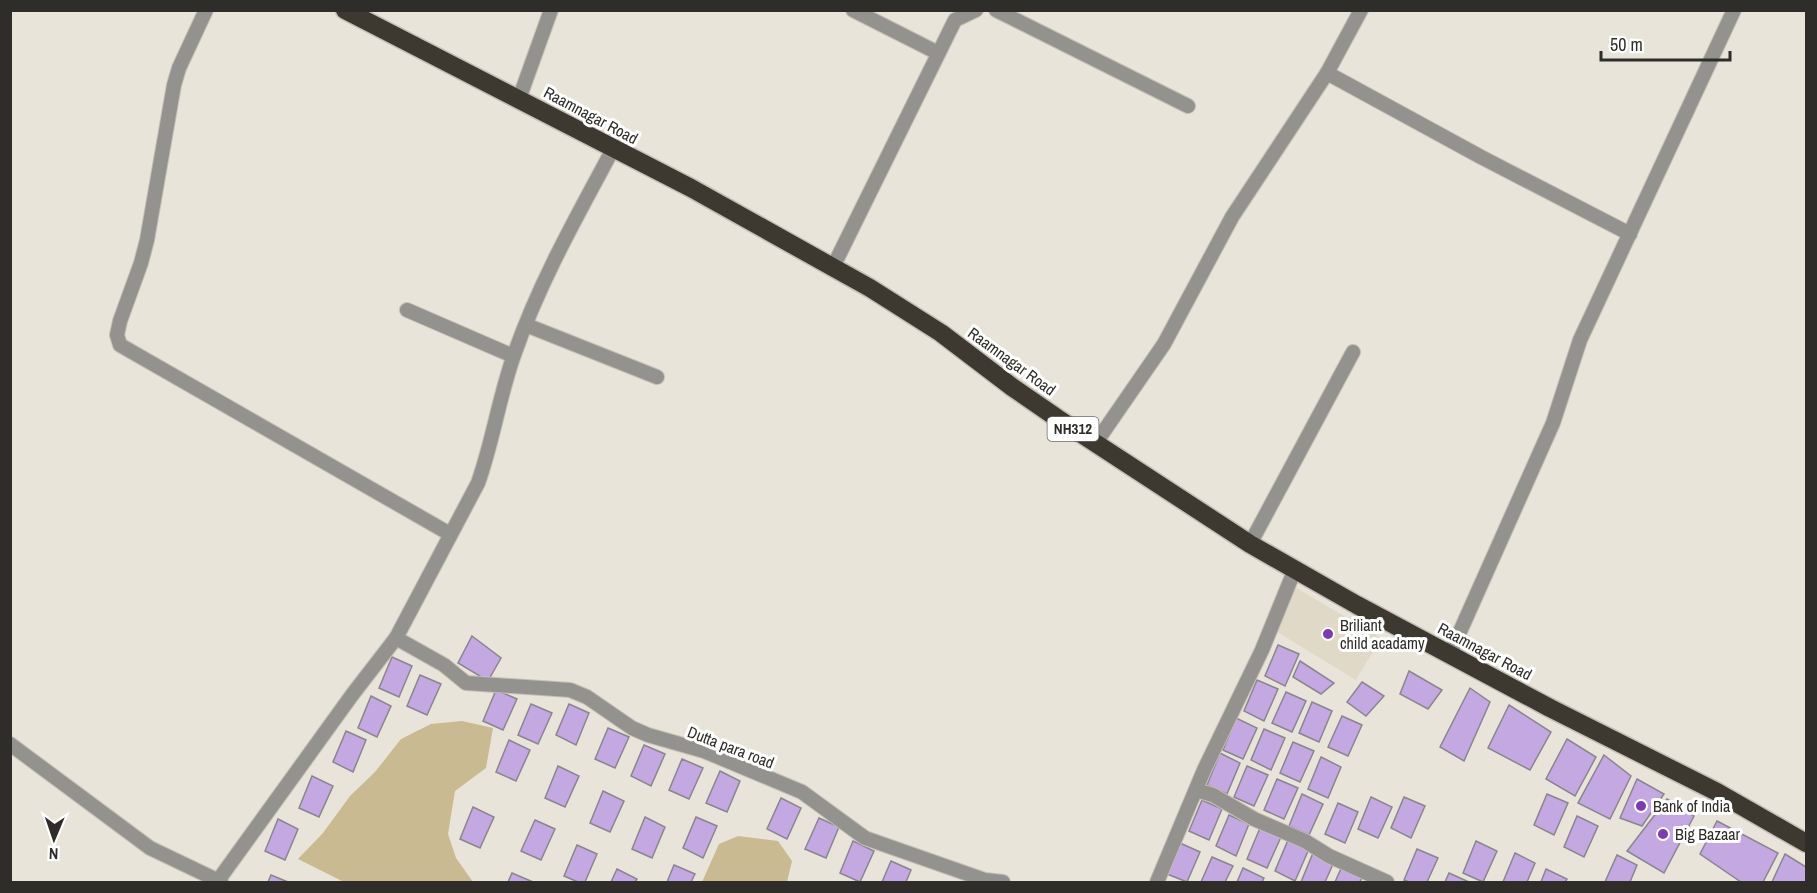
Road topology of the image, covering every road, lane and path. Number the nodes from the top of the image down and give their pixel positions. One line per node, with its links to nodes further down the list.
1 (206, 10): 22 (street)
2 (345, 10): 11 (highway, Raamnagar Road / NH312)
3 (551, 10): 11 (street)
4 (853, 10): 9 (street)
5 (976, 10): 9 (street)
6 (996, 10): 12 (street)
7 (1361, 10): 10 (street)
8 (1734, 10): 14 (street)
9 (938, 53): 15 (street)
10 (1327, 73): 14 (street); 21 (street)
11 (519, 99): 13 (highway, Raamnagar Road / NH312)
12 (1188, 106)
13 (613, 149): 15 (highway, Raamnagar Road / NH312); 17 (street)
14 (1630, 234): 26 (street)
15 (833, 267): 21 (highway, Raamnagar Road / NH312)
16 (406, 310): 19 (street)
17 (526, 325): 19 (street); 20 (street)
18 (1353, 352): 23 (street)
19 (513, 356): 22 (street)
20 (657, 377)
21 (1095, 444): 23 (highway, Raamnagar Road / NH312)
22 (450, 534): 25 (street)
23 (1251, 544): 24 (highway, Raamnagar Road / NH312)
24 (1295, 569): 26 (highway, Raamnagar Road / NH312); 28 (street)
25 (396, 638): 30 (street); 31 (street, Dutta para road)
26 (1450, 654): 29 (highway, Raamnagar Road / NH312)
27 (10, 744): 30 (street)
28 (1196, 790): 32 (street); 33 (street)
29 (1806, 843)
30 (219, 882)
31 (1003, 882)
32 (1157, 882)
33 (1386, 882)

